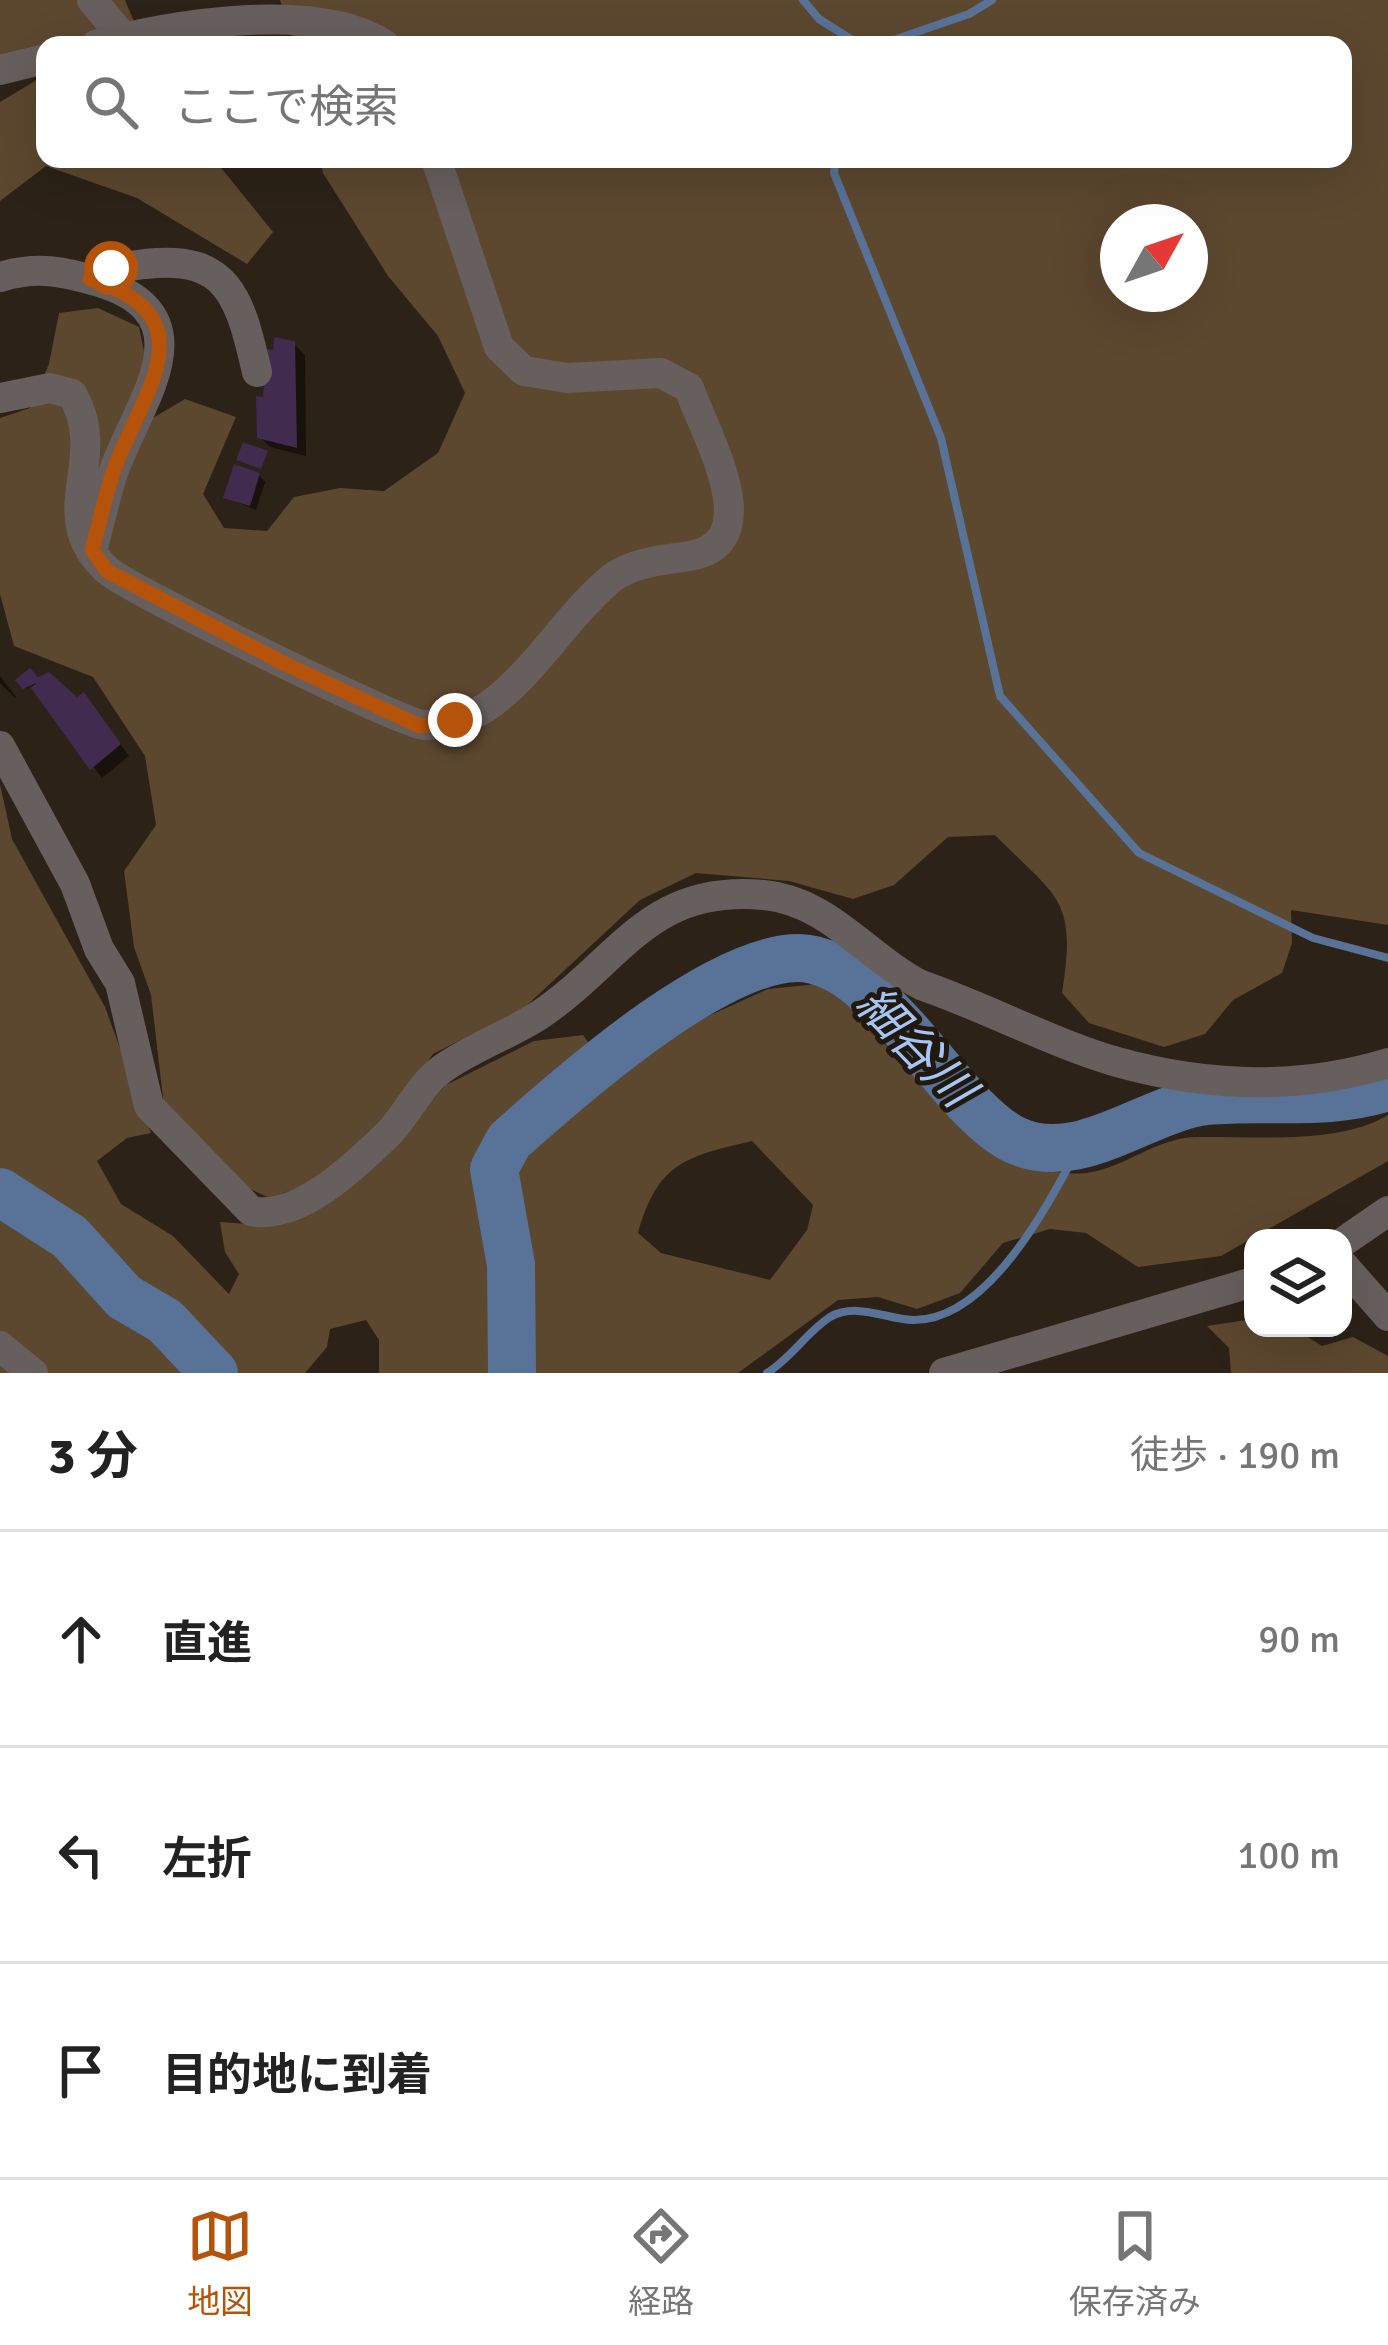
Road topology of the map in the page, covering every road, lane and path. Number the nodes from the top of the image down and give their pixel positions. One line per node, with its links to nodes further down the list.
1 (92, 0): 2 (street)
2 (107, 36)
3 (133, 36): 4 (street)
4 (365, 36)
5 (36, 61): 6 (street)
6 (0, 70)
7 (439, 168): 12 (street)
8 (0, 277): 9 (street)
9 (90, 279): 10 (street); 12 (street)
10 (256, 372)
11 (0, 398): 12 (street)
12 (92, 550)
13 (0, 746): 14 (street)
14 (1388, 1063)
15 (1388, 1211): 16 (street)
16 (1352, 1236)
17 (1352, 1274): 19 (street)
18 (1244, 1285): 22 (street)
19 (1388, 1316)
20 (0, 1346): 21 (street)
21 (33, 1373)
22 (944, 1373)

